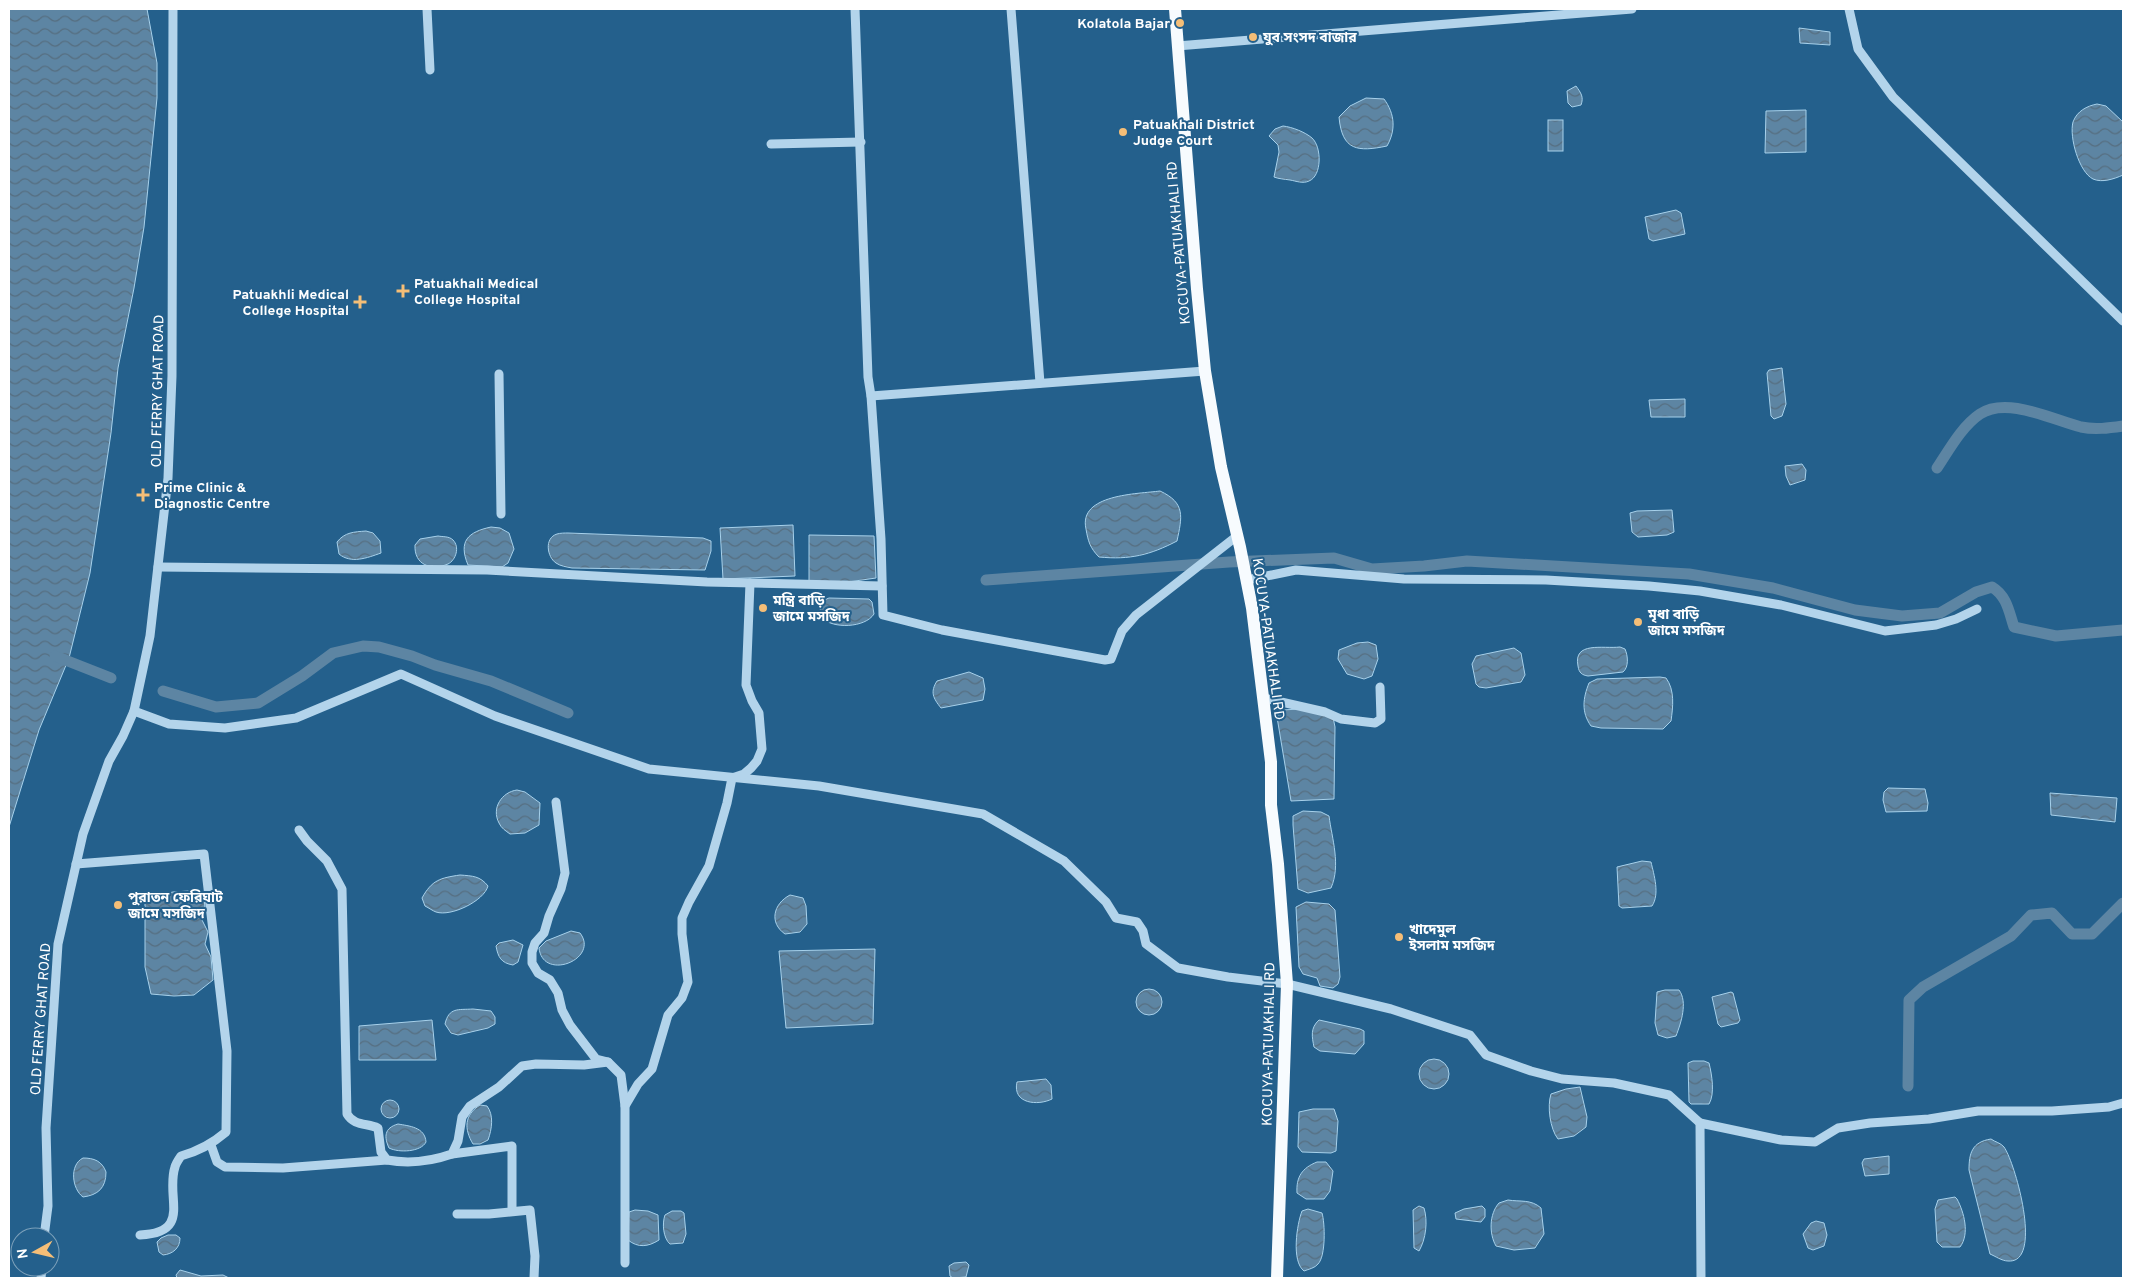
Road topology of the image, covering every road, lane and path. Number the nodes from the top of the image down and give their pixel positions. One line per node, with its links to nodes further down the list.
1 (173, 9): 19 (street, OLD FERRY GHAT ROAD)
2 (427, 9): 9 (street)
3 (855, 9): 10 (street)
4 (1011, 9): 15 (street)
5 (1175, 9): 8 (main road, KOCUYA-PATUAKHALI RD)
6 (1632, 9): 8 (street)
7 (1849, 9): 12 (street)
8 (1177, 46): 13 (main road, KOCUYA-PATUAKHALI RD)
9 (430, 70)
10 (861, 142): 11 (street); 16 (street)
11 (771, 144)
12 (2123, 321)
13 (1206, 371): 15 (street); 18 (main road, KOCUYA-PATUAKHALI RD)
14 (499, 374): 17 (street)
15 (1040, 383): 16 (street)
16 (871, 396): 22 (street)
17 (501, 514)
18 (1239, 542): 20 (main road, KOCUYA-PATUAKHALI RD); 22 (street)
19 (158, 568): 21 (street); 26 (street, OLD FERRY GHAT ROAD)
20 (1247, 580): 23 (street); 25 (main road, KOCUYA-PATUAKHALI RD)
21 (750, 583): 22 (street); 27 (street)
22 (882, 586)
23 (1977, 609)
24 (1380, 687): 25 (street)
25 (1264, 698): 31 (main road, KOCUYA-PATUAKHALI RD)
26 (134, 711): 27 (street); 30 (street, OLD FERRY GHAT ROAD)
27 (732, 778): 31 (street); 34 (street)
28 (556, 802): 32 (street)
29 (299, 830): 38 (street)
30 (76, 864): 36 (street); 41 (street, OLD FERRY GHAT ROAD)
31 (1287, 984): 35 (street); 45 (main road, KOCUYA-PATUAKHALI RD)
32 (608, 1062): 34 (street); 37 (street)
33 (2123, 1103): 35 (street)
34 (625, 1106): 43 (street)
35 (1700, 1123): 46 (street)
36 (211, 1144): 38 (street); 42 (street)
37 (452, 1154): 38 (street); 39 (street)
38 (387, 1160)
39 (512, 1211): 40 (street); 44 (street)
40 (457, 1214)
41 (45, 1227)
42 (140, 1235)
43 (626, 1263)
44 (534, 1278)
45 (1276, 1278)
46 (1701, 1278)

